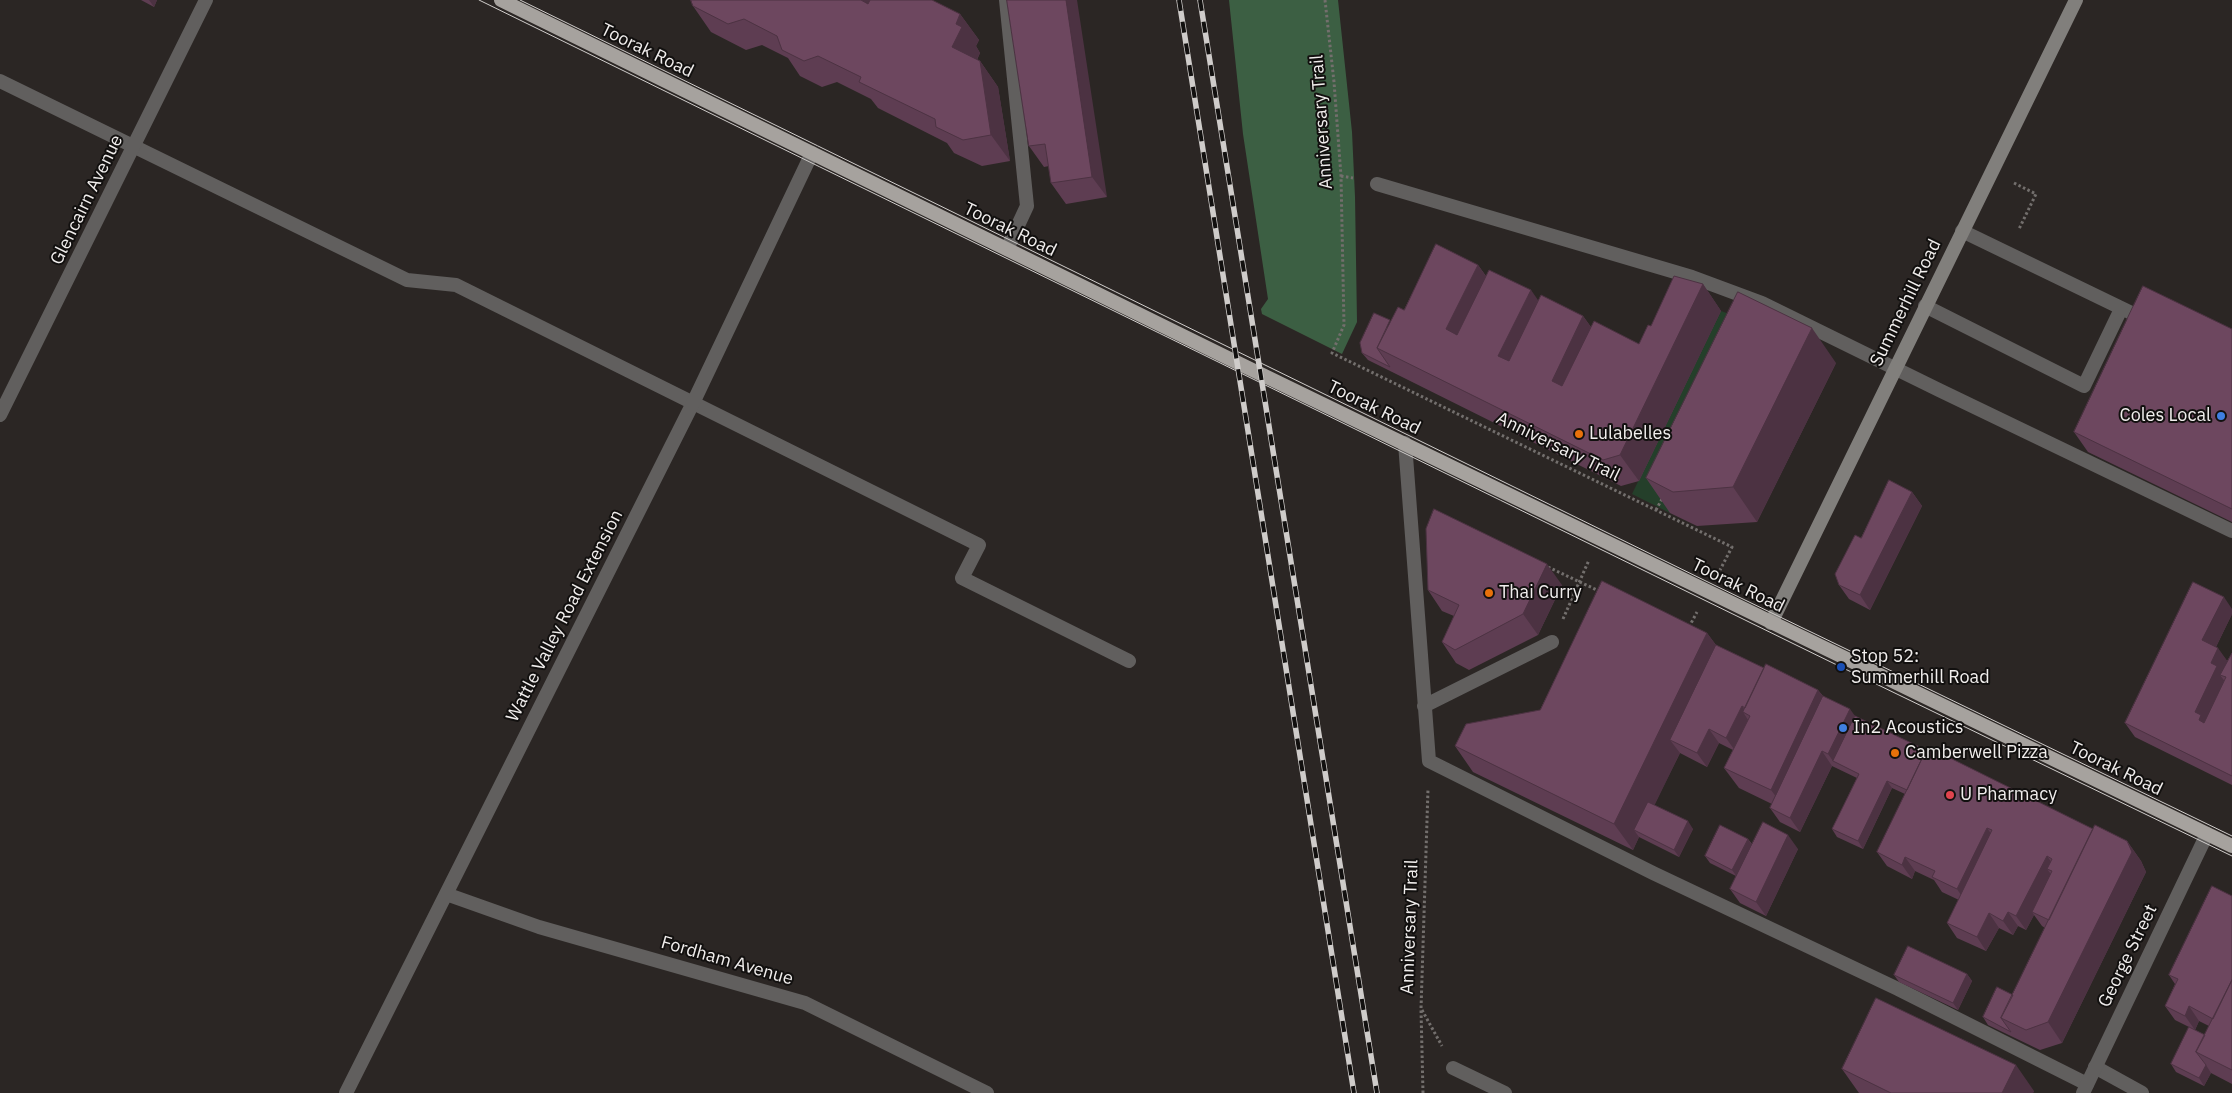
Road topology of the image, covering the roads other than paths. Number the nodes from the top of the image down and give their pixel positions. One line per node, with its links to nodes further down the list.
1 (206, 0): 6 (street, Glencairn Avenue)
2 (501, 0): 7 (highway, Toorak Road)
3 (1006, 0): 10 (street)
4 (2076, 0): 9 (main road, Summerhill Road)
5 (0, 81): 6 (street)
6 (134, 147): 15 (street); 16 (street, Glencairn Avenue)
7 (812, 153): 10 (highway, Toorak Road); 15 (street, Wattle Valley Road Extension)
8 (1376, 184): 14 (street)
9 (1962, 231): 11 (main road, Summerhill Road); 12 (street)
10 (1006, 249): 17 (highway, Toorak Road)
11 (1925, 306): 12 (street); 14 (main road, Summerhill Road)
12 (2122, 309): 13 (street)
13 (2158, 326)
14 (1895, 368): 18 (street); 19 (main road, Summerhill Road)
15 (692, 403): 21 (street); 25 (street, Wattle Valley Road Extension)
16 (0, 416)
17 (1404, 443): 19 (highway, Toorak Road); 22 (street)
18 (2232, 530)
19 (1772, 623): 23 (highway, Toorak Road)
20 (1552, 642): 22 (street)
21 (1129, 661)
22 (1424, 706): 28 (street)
23 (2207, 834): 24 (highway, Toorak Road); 26 (street, George Street)
24 (2232, 846)
25 (446, 894): 29 (street, Wattle Valley Road Extension); 30 (street, Fordham Avenue)
26 (2095, 1067): 28 (street, George Street); 32 (street)
27 (1453, 1068): 31 (street)
28 (2085, 1088)
29 (346, 1093)
30 (987, 1093)
31 (1505, 1093)
32 (2142, 1093)

